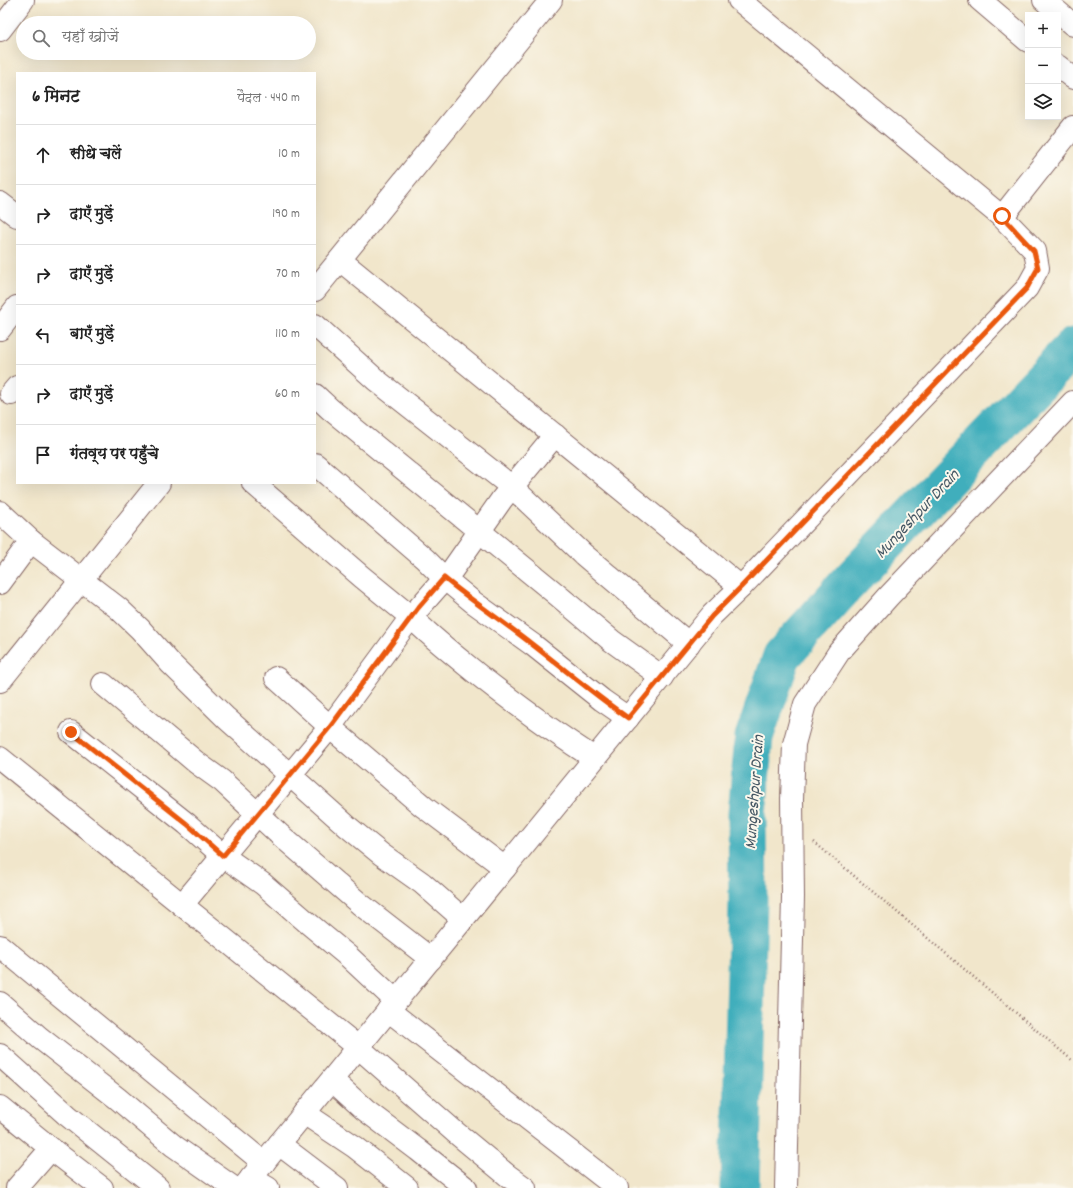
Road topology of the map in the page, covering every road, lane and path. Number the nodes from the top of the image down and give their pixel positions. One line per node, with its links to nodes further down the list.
1 (23, 0): 6 (street)
2 (551, 0): 15 (street)
3 (739, 0): 14 (street)
4 (980, 0): 8 (street)
5 (1044, 0): 7 (street)
6 (2, 23)
7 (1073, 25)
8 (1025, 38)
9 (1061, 68): 10 (street)
10 (1073, 78)
11 (1073, 127): 14 (street)
12 (0, 203): 13 (street)
13 (16, 215)
14 (1002, 216): 33 (street)
15 (340, 260): 16 (street); 22 (street)
16 (316, 289)
17 (16, 308): 19 (street)
18 (316, 326): 26 (street)
19 (0, 329)
20 (316, 396): 28 (street)
21 (1073, 402): 47 (street)
22 (554, 435): 26 (street); 33 (street)
23 (316, 465): 30 (street)
24 (158, 484): 31 (street)
25 (254, 484): 34 (street)
26 (512, 487): 28 (street); 35 (street)
27 (0, 512): 29 (street)
28 (479, 532): 30 (street); 36 (street)
29 (31, 541): 31 (street); 32 (street)
30 (444, 578): 34 (street); 40 (street)
31 (82, 581): 38 (street); 45 (street)
32 (0, 583)
33 (741, 587): 35 (street)
34 (411, 617): 41 (street); 44 (street)
35 (689, 644): 36 (street)
36 (662, 677): 40 (street)
37 (276, 678): 41 (street)
38 (0, 681)
39 (103, 684): 46 (street)
40 (628, 718): 44 (street)
41 (330, 727): 45 (street); 49 (street)
42 (71, 732): 48 (street)
43 (0, 758): 50 (street)
44 (594, 758): 49 (street)
45 (290, 775): 46 (street); 51 (street)
46 (258, 814): 48 (street); 53 (street)
47 (792, 824): 58 (path); 73 (street)
48 (223, 856): 50 (street); 55 (street)
49 (505, 868): 51 (street)
50 (182, 905): 56 (street)
51 (463, 919): 53 (street)
52 (0, 946): 64 (street)
53 (431, 959): 55 (street)
54 (0, 1003): 64 (street)
55 (392, 1005): 56 (street); 72 (street)
56 (358, 1047): 59 (street); 71 (street)
57 (0, 1055): 67 (street)
58 (1073, 1061)
59 (332, 1080): 61 (street); 70 (street)
60 (0, 1107): 63 (street)
61 (304, 1113): 62 (street); 69 (street)
62 (279, 1144): 64 (street); 68 (street)
63 (51, 1149): 65 (street); 66 (street)
64 (252, 1181)
65 (27, 1184)
66 (102, 1188)
67 (158, 1188)
68 (337, 1188)
69 (407, 1188)
70 (466, 1188)
71 (525, 1188)
72 (617, 1188)
73 (786, 1188)

